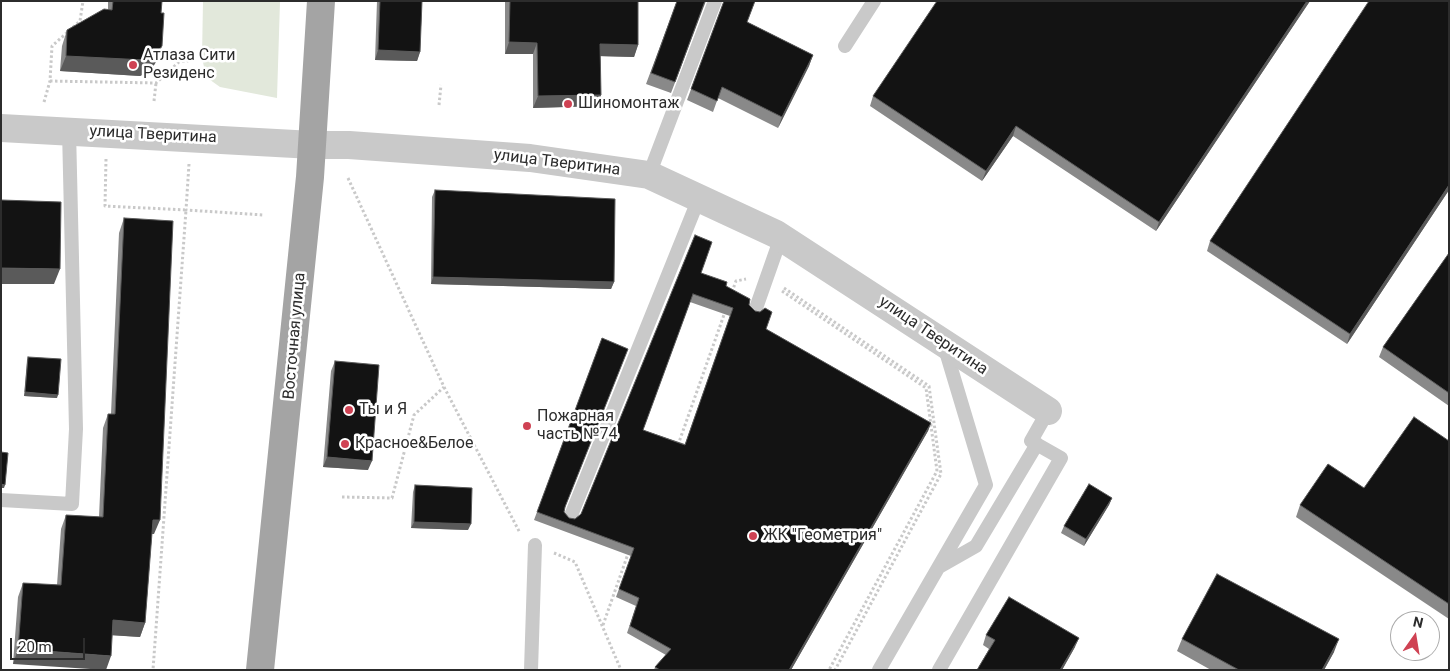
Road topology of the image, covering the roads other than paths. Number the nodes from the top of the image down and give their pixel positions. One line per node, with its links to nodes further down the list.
1 (321, 1): 7 (main road, Восточная улица)
2 (715, 1): 8 (lane)
3 (874, 1): 4 (lane)
4 (844, 46)
5 (1, 128): 6 (street, улица Тверитина)
6 (69, 130): 7 (street, улица Тверитина); 15 (lane)
7 (313, 145): 8 (street, улица Тверитина); 19 (main road, Восточная улица)
8 (649, 175): 9 (street, улица Тверитина)
9 (699, 198): 10 (street, улица Тверитина); 16 (lane)
10 (781, 237): 11 (lane); 12 (street, улица Тверитина)
11 (755, 311)
12 (943, 342): 13 (street, улица Тверитина); 18 (lane)
13 (1048, 412): 14 (lane)
14 (1037, 444): 18 (lane); 22 (lane)
15 (1, 500)
16 (570, 518)
17 (535, 544): 20 (lane)
18 (938, 567): 21 (lane)
19 (260, 670)
20 (531, 670)
21 (879, 670)
22 (939, 670)

